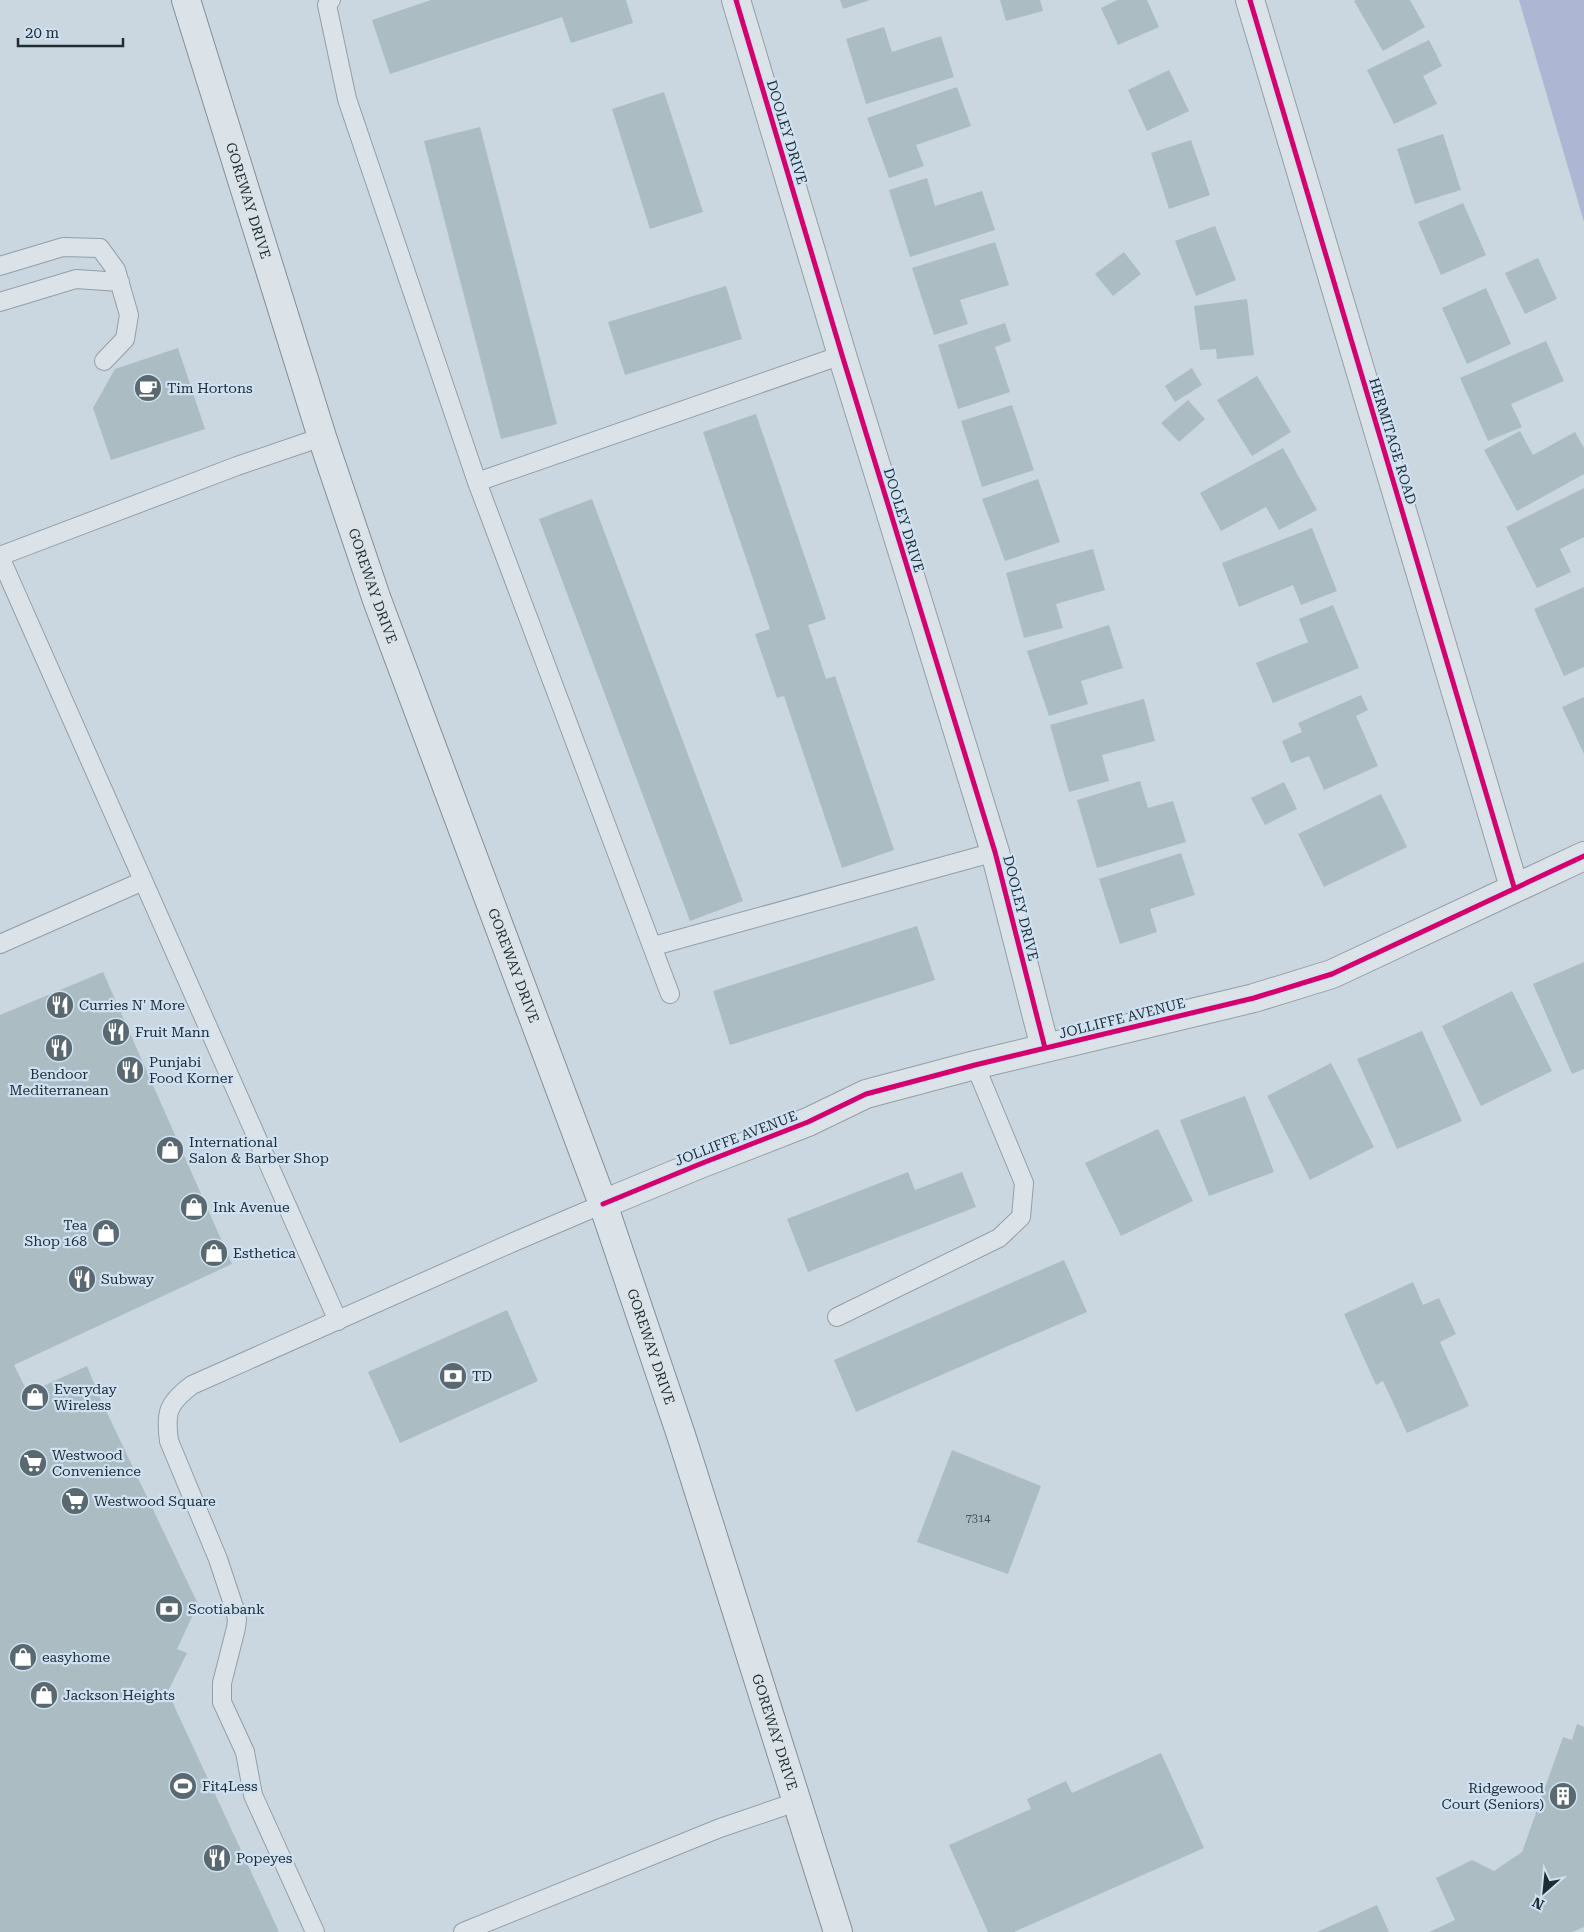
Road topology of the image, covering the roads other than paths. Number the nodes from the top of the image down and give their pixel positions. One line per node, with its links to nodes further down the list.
1 (186, 0): 10 (street, GOREWAY DRIVE)
2 (331, 0): 11 (lane)
3 (736, 0): 8 (street, DOOLEY DRIVE)
4 (1250, 0): 16 (street, HERMITAGE ROAD)
5 (0, 266): 6 (lane)
6 (120, 282): 7 (lane); 9 (lane)
7 (0, 302)
8 (842, 355): 11 (lane); 13 (street, DOOLEY DRIVE)
9 (104, 361)
10 (322, 438): 12 (lane); 22 (street, GOREWAY DRIVE)
11 (478, 482): 18 (lane)
12 (0, 557): 15 (lane)
13 (995, 852): 18 (lane); 20 (street, DOOLEY DRIVE)
14 (1584, 856): 16 (street, JOLLIFFE AVENUE)
15 (143, 881): 17 (lane); 24 (lane)
16 (1514, 887): 20 (street, JOLLIFFE AVENUE)
17 (0, 944)
18 (654, 946): 19 (lane)
19 (670, 994)
20 (1045, 1048): 21 (street, JOLLIFFE AVENUE)
21 (975, 1065): 22 (street, JOLLIFFE AVENUE); 23 (lane)
22 (603, 1204): 24 (lane); 25 (street, GOREWAY DRIVE)
23 (837, 1317)
24 (338, 1321): 26 (lane)
25 (796, 1802): 27 (lane); 28 (street, GOREWAY DRIVE)
26 (315, 1932)
27 (463, 1932)
28 (838, 1932)

